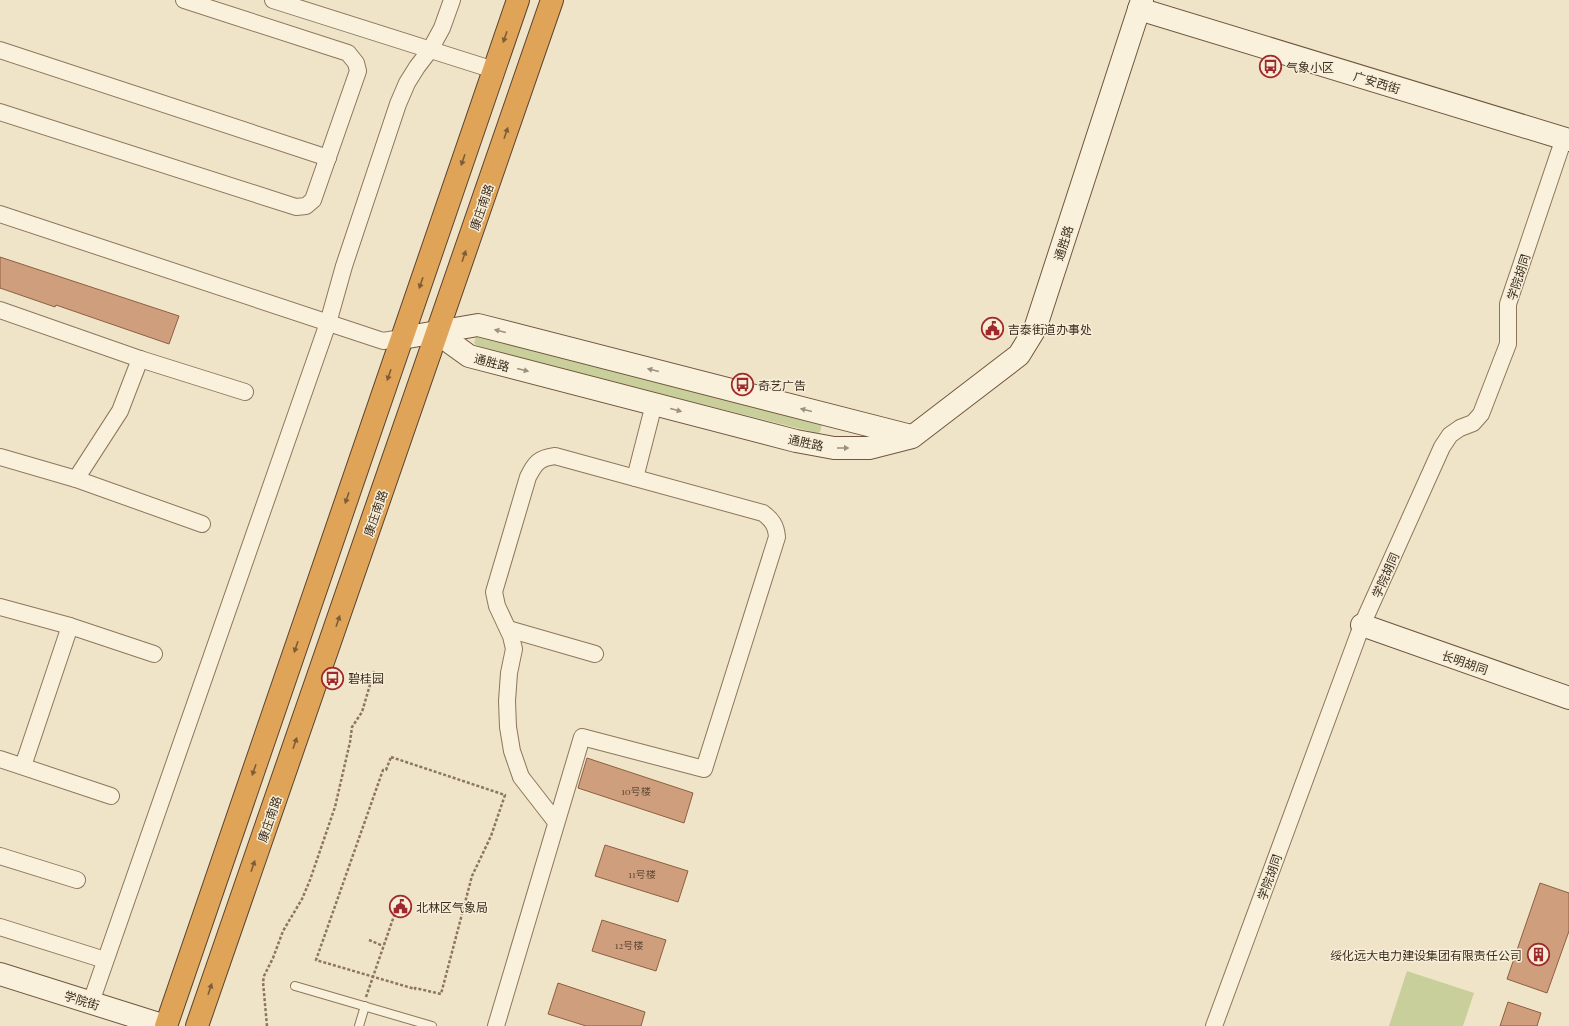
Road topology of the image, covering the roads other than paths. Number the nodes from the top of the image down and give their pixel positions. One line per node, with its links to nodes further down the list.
1 (184, 0): 12 (street)
2 (273, 0): 8 (street)
3 (452, 0): 8 (street)
4 (518, 0): 9 (highway, one-way to 9)
5 (552, 0): 16 (highway, 康庄南路, one-way to 5)
6 (1141, 5): 11 (street, 广安西街); 21 (street, 通胜路)
7 (0, 50): 12 (street)
8 (430, 50): 9 (street); 15 (street)
9 (494, 70): 17 (highway, one-way to 17)
10 (0, 112): 12 (street)
11 (1566, 139): 27 (street, 学院胡同)
12 (328, 158)
13 (0, 214): 15 (street)
14 (0, 310): 18 (street)
15 (328, 323): 17 (street); 40 (street)
16 (437, 333): 17 (street); 20 (street, 通胜路, one-way to 20); 21 (street, one-way to 16); 46 (highway, 康庄南路, one-way to 16)
17 (402, 338): 45 (highway, one-way to 45)
18 (140, 359): 19 (street); 24 (street)
19 (245, 392)
20 (654, 404): 21 (street, 通胜路, one-way to 21); 23 (street)
21 (912, 437)
22 (0, 457): 24 (street)
23 (635, 478): 29 (street); 36 (street)
24 (76, 479): 25 (street)
25 (202, 524)
26 (0, 607): 28 (street)
27 (1362, 625): 32 (street, 长明胡同); 50 (street, 学院胡同)
28 (70, 626): 30 (street); 34 (street)
29 (508, 629): 31 (street); 36 (street)
30 (154, 654)
31 (595, 654)
32 (1569, 698)
33 (0, 759): 34 (street)
34 (23, 766): 35 (street)
35 (110, 796)
36 (556, 822): 49 (street)
37 (0, 856): 38 (street)
38 (77, 880)
39 (0, 928): 40 (street)
40 (105, 960): 43 (street)
41 (0, 974): 43 (street, 学院街)
42 (296, 986): 44 (lane)
43 (91, 1002): 45 (street, 学院街)
44 (364, 1006): 47 (lane); 48 (lane)
45 (165, 1026)
46 (198, 1026)
47 (359, 1026)
48 (432, 1026)
49 (496, 1026)
50 (1214, 1026)

